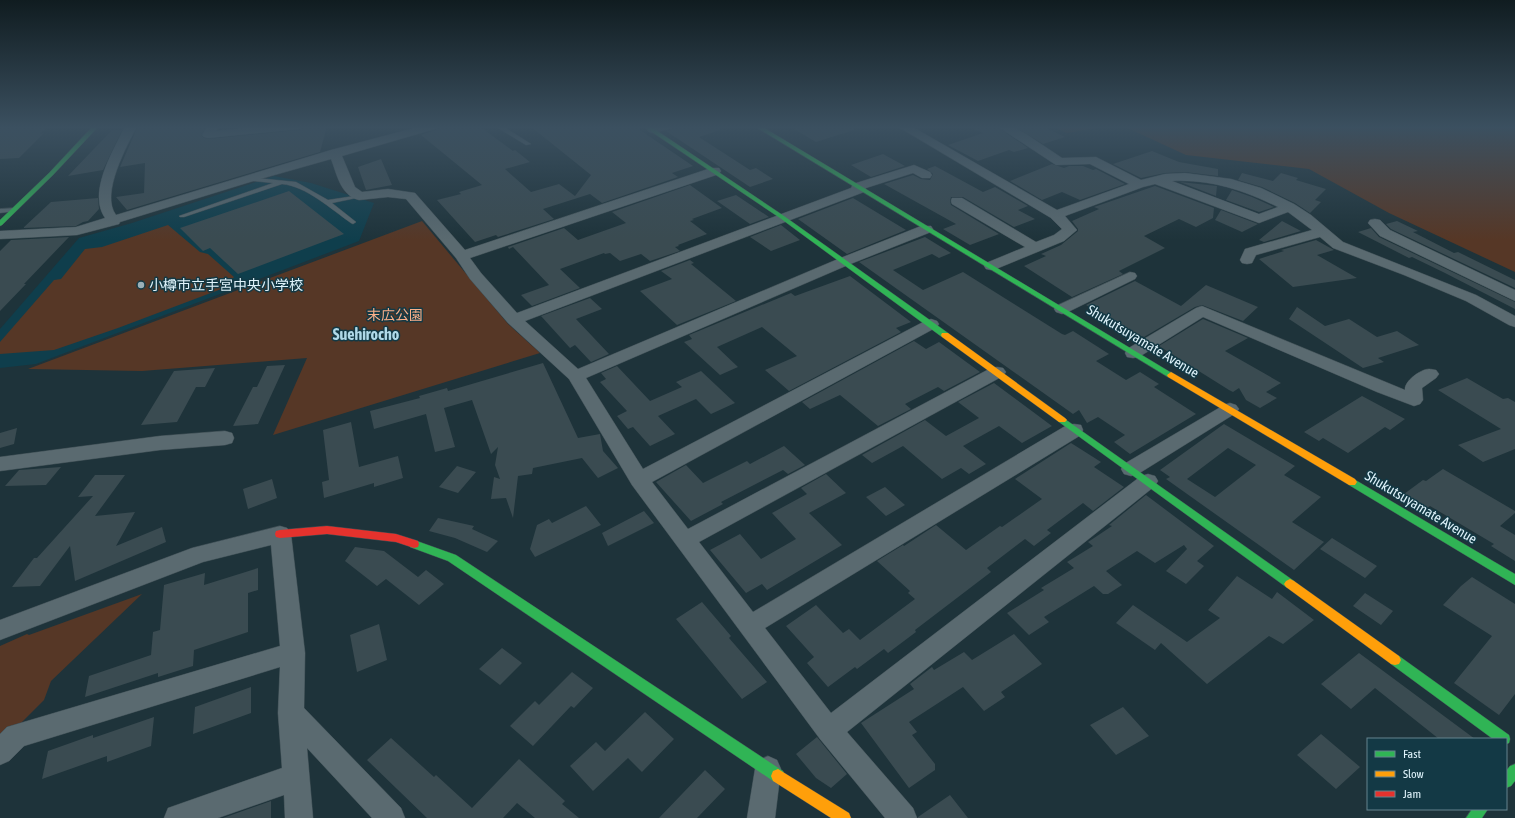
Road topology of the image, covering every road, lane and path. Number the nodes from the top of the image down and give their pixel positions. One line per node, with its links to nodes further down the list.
1 (60, 164): 20 (street)
2 (114, 164): 25 (street)
3 (297, 164): 11 (street)
4 (339, 164): 16 (street)
5 (705, 164): 9 (street)
6 (820, 164): 15 (street, Shukutsuyamate Avenue)
7 (969, 164): 22 (street)
8 (1100, 164): 14 (street)
9 (715, 171): 24 (street); 33 (street)
10 (926, 175): 15 (street)
11 (246, 179): 13 (lane); 25 (street)
12 (1155, 180): 14 (street); 19 (street); 19 (street)
13 (283, 182): 18 (lane); 23 (lane)
14 (1138, 184): 22 (street)
15 (859, 188): 24 (street); 29 (street, Shukutsuyamate Avenue)
16 (358, 196): 18 (lane); 33 (street)
17 (957, 201): 32 (street)
18 (327, 202): 26 (lane)
19 (1289, 207): 30 (street)
20 (13, 210): 21 (lane); 28 (street)
21 (0, 211)
22 (1056, 215): 32 (street)
23 (182, 216)
24 (782, 217): 35 (street); 40 (street)
25 (114, 221): 31 (street)
26 (353, 222)
27 (1375, 223): 38 (street)
28 (0, 224)
29 (926, 229): 35 (street); 36 (street, Shukutsuyamate Avenue)
30 (1322, 232): 34 (street); 41 (street)
31 (0, 235)
32 (1036, 248): 36 (street)
33 (462, 256): 40 (street)
34 (1247, 260)
35 (843, 262): 42 (street); 46 (street)
36 (991, 266): 39 (street, Shukutsuyamate Avenue)
37 (1130, 276): 39 (street)
38 (1515, 296)
39 (1062, 310): 43 (street, Shukutsuyamate Avenue)
40 (514, 320): 46 (street)
41 (1515, 322)
42 (931, 324): 44 (street); 53 (street)
43 (1133, 353): 45 (street); 47 (street, Shukutsuyamate Avenue)
44 (997, 372): 48 (street); 55 (street)
45 (1430, 374)
46 (576, 376): 53 (street)
47 (1230, 409): 51 (street); 56 (street, Shukutsuyamate Avenue)
48 (1074, 430): 51 (street); 57 (street)
49 (225, 438): 50 (street)
50 (6, 463): 52 (street)
51 (1140, 475): 61 (street); 62 (street)
52 (0, 478)
53 (639, 480): 55 (street)
54 (280, 534): 58 (street); 59 (street); 64 (street)
55 (685, 540): 57 (street)
56 (1515, 580)
57 (750, 625): 61 (street)
58 (0, 630)
59 (293, 653): 60 (street); 63 (street)
60 (291, 713): 66 (street); 71 (street)
61 (829, 730): 74 (street)
62 (1502, 738)
63 (0, 752)
64 (768, 769): 72 (street); 73 (street)
65 (1515, 770): 67 (street)
66 (296, 777): 69 (street); 70 (street)
67 (1507, 780)
68 (1480, 810): 75 (street)
69 (178, 818)
70 (299, 818)
71 (391, 818)
72 (761, 818)
73 (844, 818)
74 (903, 818)
75 (1473, 818)

